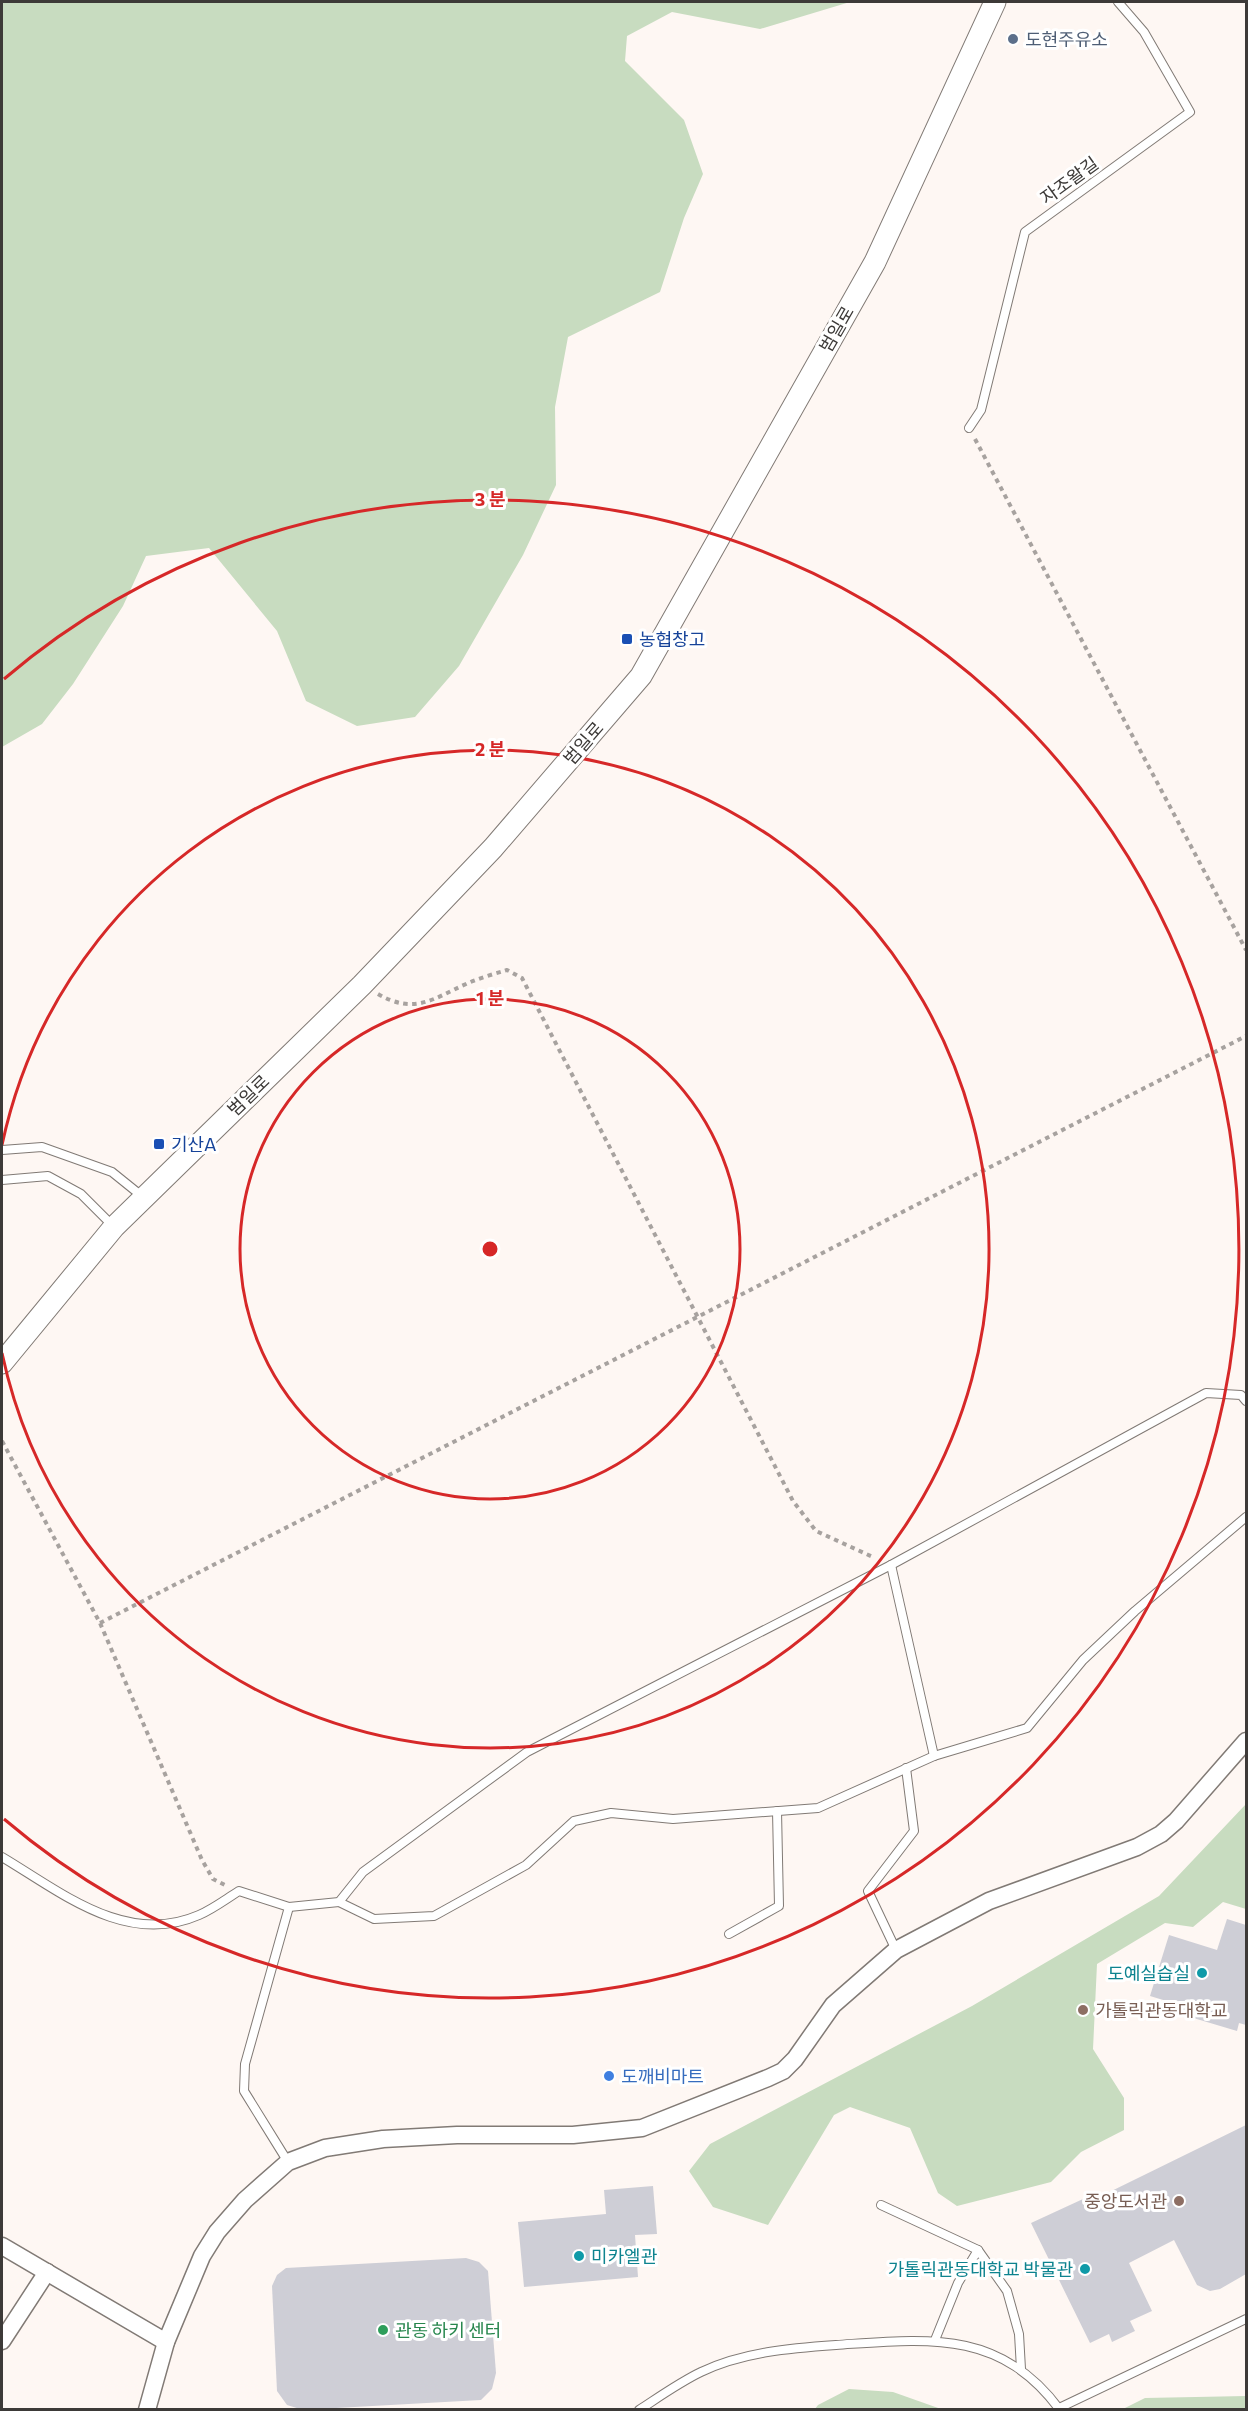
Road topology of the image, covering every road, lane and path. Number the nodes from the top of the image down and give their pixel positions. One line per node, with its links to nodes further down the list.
1 (995, 2): 5 (street, 범일로)
2 (1118, 2): 3 (lane, 자조왈길)
3 (969, 428): 4 (path)
4 (1246, 950)
5 (362, 985): 9 (street, 범일로); 11 (path)
6 (1246, 1036): 11 (path)
7 (2, 1150): 9 (lane)
8 (2, 1180): 10 (lane)
9 (143, 1197): 10 (street, 범일로)
10 (114, 1227): 12 (street, 범일로)
11 (696, 1318): 16 (path); 17 (path)
12 (2, 1363)
13 (1246, 1401): 16 (lane)
14 (2, 1441): 17 (path)
15 (1246, 1517): 19 (lane)
16 (891, 1565): 19 (lane); 24 (lane)
17 (100, 1623): 23 (path)
18 (1246, 1741): 27 (street)
19 (934, 1756): 20 (lane)
20 (906, 1768): 21 (lane); 27 (lane)
21 (777, 1811): 24 (lane); 26 (lane)
22 (2, 1857): 23 (lane)
23 (239, 1891): 25 (lane)
24 (339, 1902): 25 (lane)
25 (289, 1907): 28 (lane)
26 (729, 1934)
27 (896, 1950): 28 (street)
28 (288, 2162): 36 (street)
29 (881, 2205): 31 (lane)
30 (2, 2246): 32 (street)
31 (978, 2250): 34 (lane); 37 (lane)
32 (46, 2272): 35 (street); 36 (street)
33 (1246, 2319): 40 (lane)
34 (935, 2340): 37 (lane); 39 (lane)
35 (2, 2342)
36 (166, 2342): 38 (street)
37 (1021, 2369): 40 (lane)
38 (147, 2409)
39 (639, 2409)
40 (1059, 2409)

